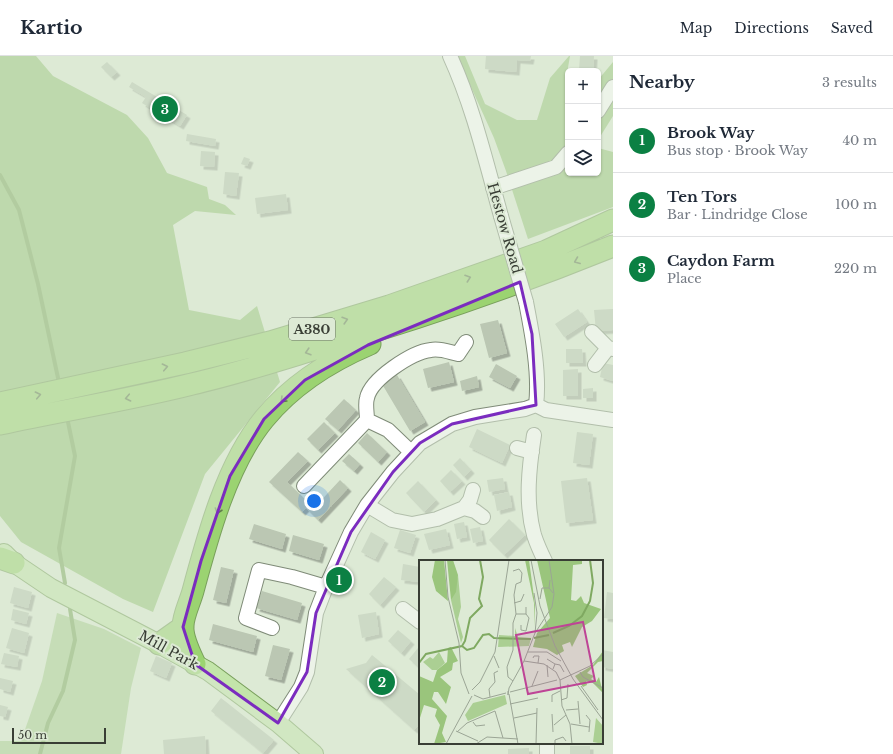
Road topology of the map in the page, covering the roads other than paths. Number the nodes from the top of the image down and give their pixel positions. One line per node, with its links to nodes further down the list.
1 (450, 56): 5 (street, Hestow Road)
2 (613, 87): 3 (street)
3 (601, 106)
4 (565, 156): 5 (street)
5 (493, 188): 14 (street, Hestow Road, bridge)
6 (613, 220): 13 (highway, A380, one-way to 6)
7 (613, 246): 8 (highway, A380, one-way to 8)
8 (464, 303): 17 (highway, A380, one-way to 17); 32 (highway, A380, one-way to 32)
9 (592, 332): 11 (street)
10 (466, 342): 15 (street)
11 (611, 349): 12 (street)
12 (595, 365)
13 (0, 403)
14 (536, 405): 16 (street); 20 (street)
15 (367, 420): 20 (street); 22 (street)
16 (613, 420)
17 (0, 424)
18 (534, 435): 21 (street)
19 (517, 448): 21 (street)
20 (411, 452): 24 (street)
21 (532, 452): 28 (street)
22 (304, 486)
23 (473, 490): 25 (street)
24 (367, 505): 25 (street); 29 (street)
25 (464, 508): 26 (street)
26 (483, 517)
27 (5, 556): 34 (main road, Mill Park)
28 (545, 560)
29 (326, 587): 33 (street); 36 (street)
30 (403, 608): 31 (street)
31 (419, 621)
32 (183, 627): 34 (highway); 35 (highway, A380)
33 (272, 628)
34 (159, 644): 35 (main road, Mill Park)
35 (195, 664): 36 (main road, Mill Park)
36 (278, 723): 38 (main road, Mill Park)
37 (548, 744): 39 (street)
38 (314, 754)
39 (547, 754)

